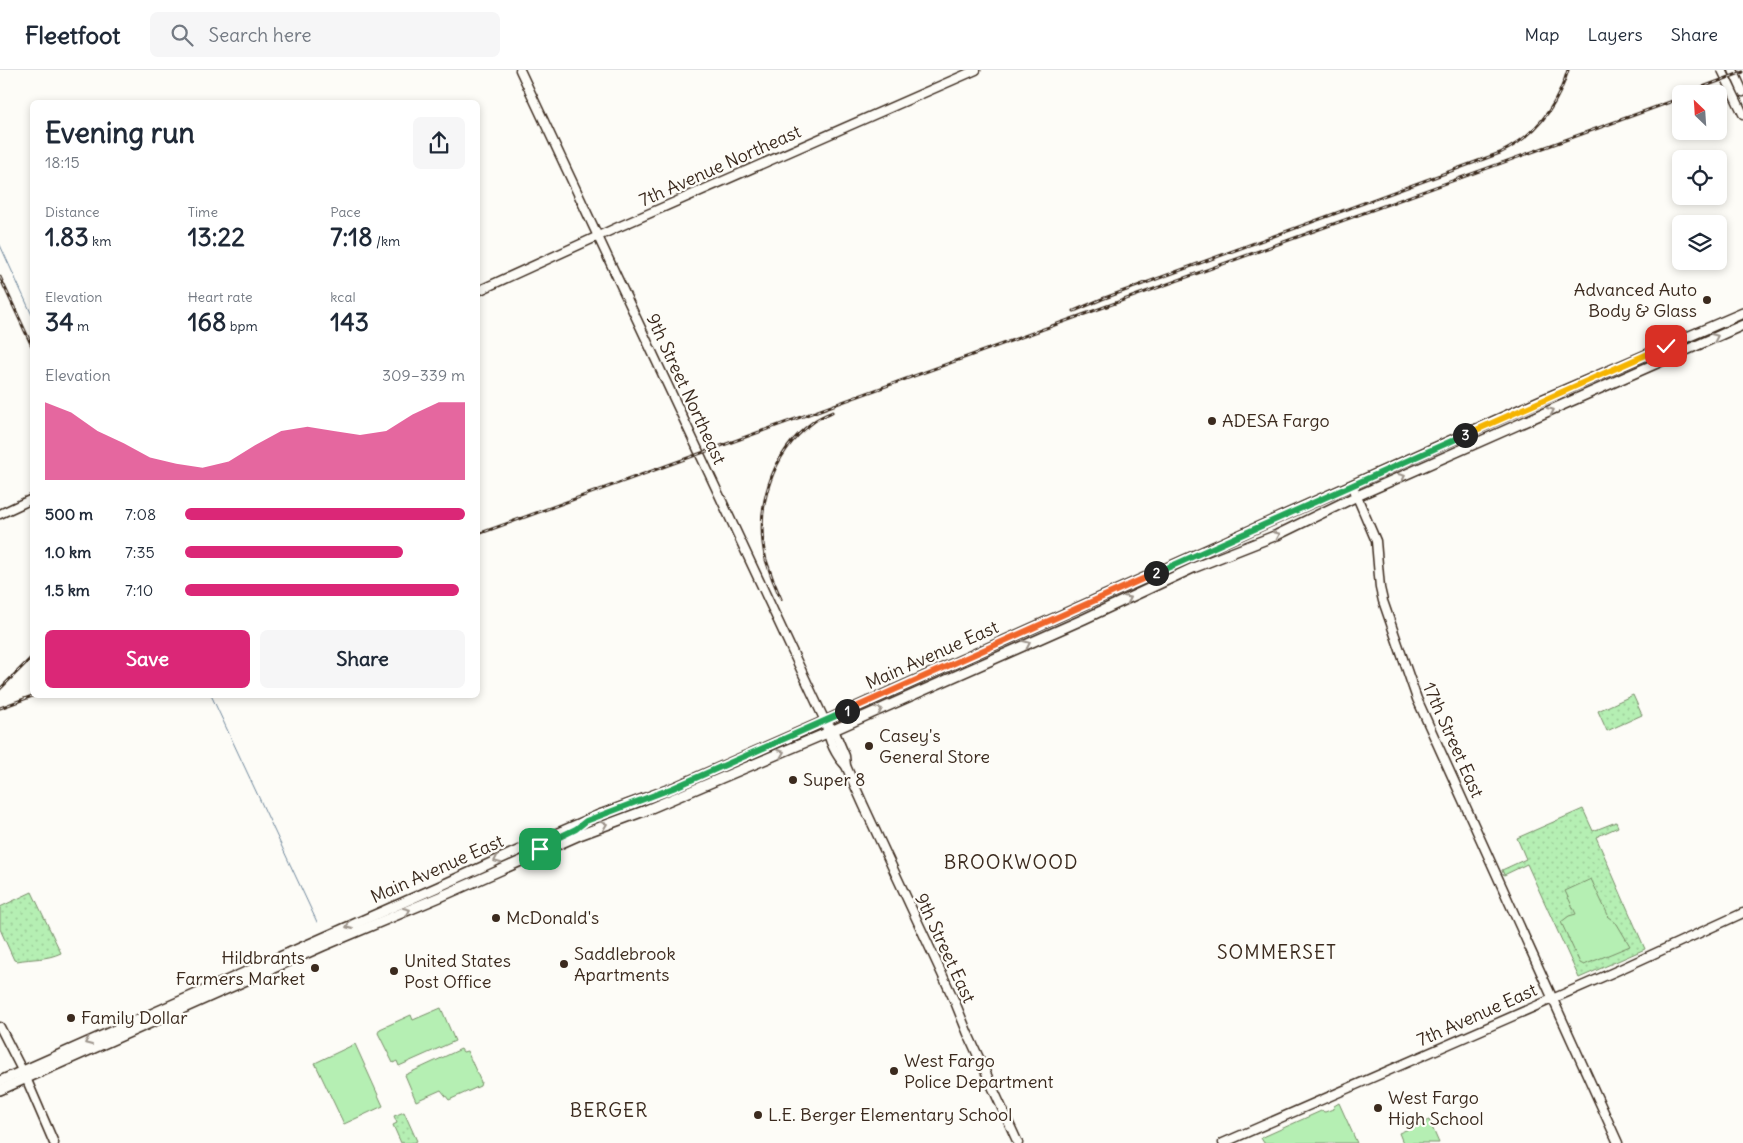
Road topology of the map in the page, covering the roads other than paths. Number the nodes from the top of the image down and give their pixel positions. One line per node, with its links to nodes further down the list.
1 (520, 70): 7 (street, 9th Street Northeast)
2 (976, 70): 7 (street, 7th Avenue Northeast)
3 (1722, 70): 6 (street)
4 (1733, 70): 5 (street)
5 (1743, 92)
6 (1743, 114)
7 (598, 236): 8 (street, 7th Avenue Northeast); 19 (street, 9th Street Northeast)
8 (480, 290)
9 (1743, 312): 11 (main road, Main Avenue East)
10 (1743, 325): 13 (main road, Main Avenue East, one-way to 10)
11 (1666, 346): 12 (main road, Main Avenue East); 13 (main road)
12 (1617, 367): 14 (main road); 15 (main road, Main Avenue East)
13 (1627, 376): 14 (main road, Main Avenue East)
14 (1582, 397): 16 (main road, Main Avenue East, one-way to 14)
15 (1352, 485): 16 (street, 17th Street East); 19 (main road, Main Avenue East)
16 (1357, 496): 20 (main road, Main Avenue East, one-way to 16); 26 (street, 17th Street East)
17 (30, 500): 18 (street)
18 (0, 514)
19 (825, 721): 20 (street, 9th Street East); 21 (main road, Main Avenue East)
20 (831, 732): 22 (main road, Main Avenue East, one-way to 20); 32 (street, 9th Street East)
21 (763, 748): 22 (main road); 23 (main road, Main Avenue East)
22 (720, 778): 24 (main road, Main Avenue East, one-way to 22)
23 (586, 821): 24 (main road); 28 (main road, Main Avenue East, one-way to 28)
24 (540, 852): 28 (main road, Main Avenue East, one-way to 24)
25 (1743, 913): 26 (street, 7th Avenue East)
26 (1553, 998): 33 (street, 7th Avenue East); 34 (street, 17th Street East)
27 (0, 1027): 28 (street)
28 (24, 1074): 29 (main road); 30 (main road); 31 (street)
29 (0, 1081)
30 (0, 1090)
31 (54, 1143)
32 (1018, 1143)
33 (1223, 1143)
34 (1618, 1143)

